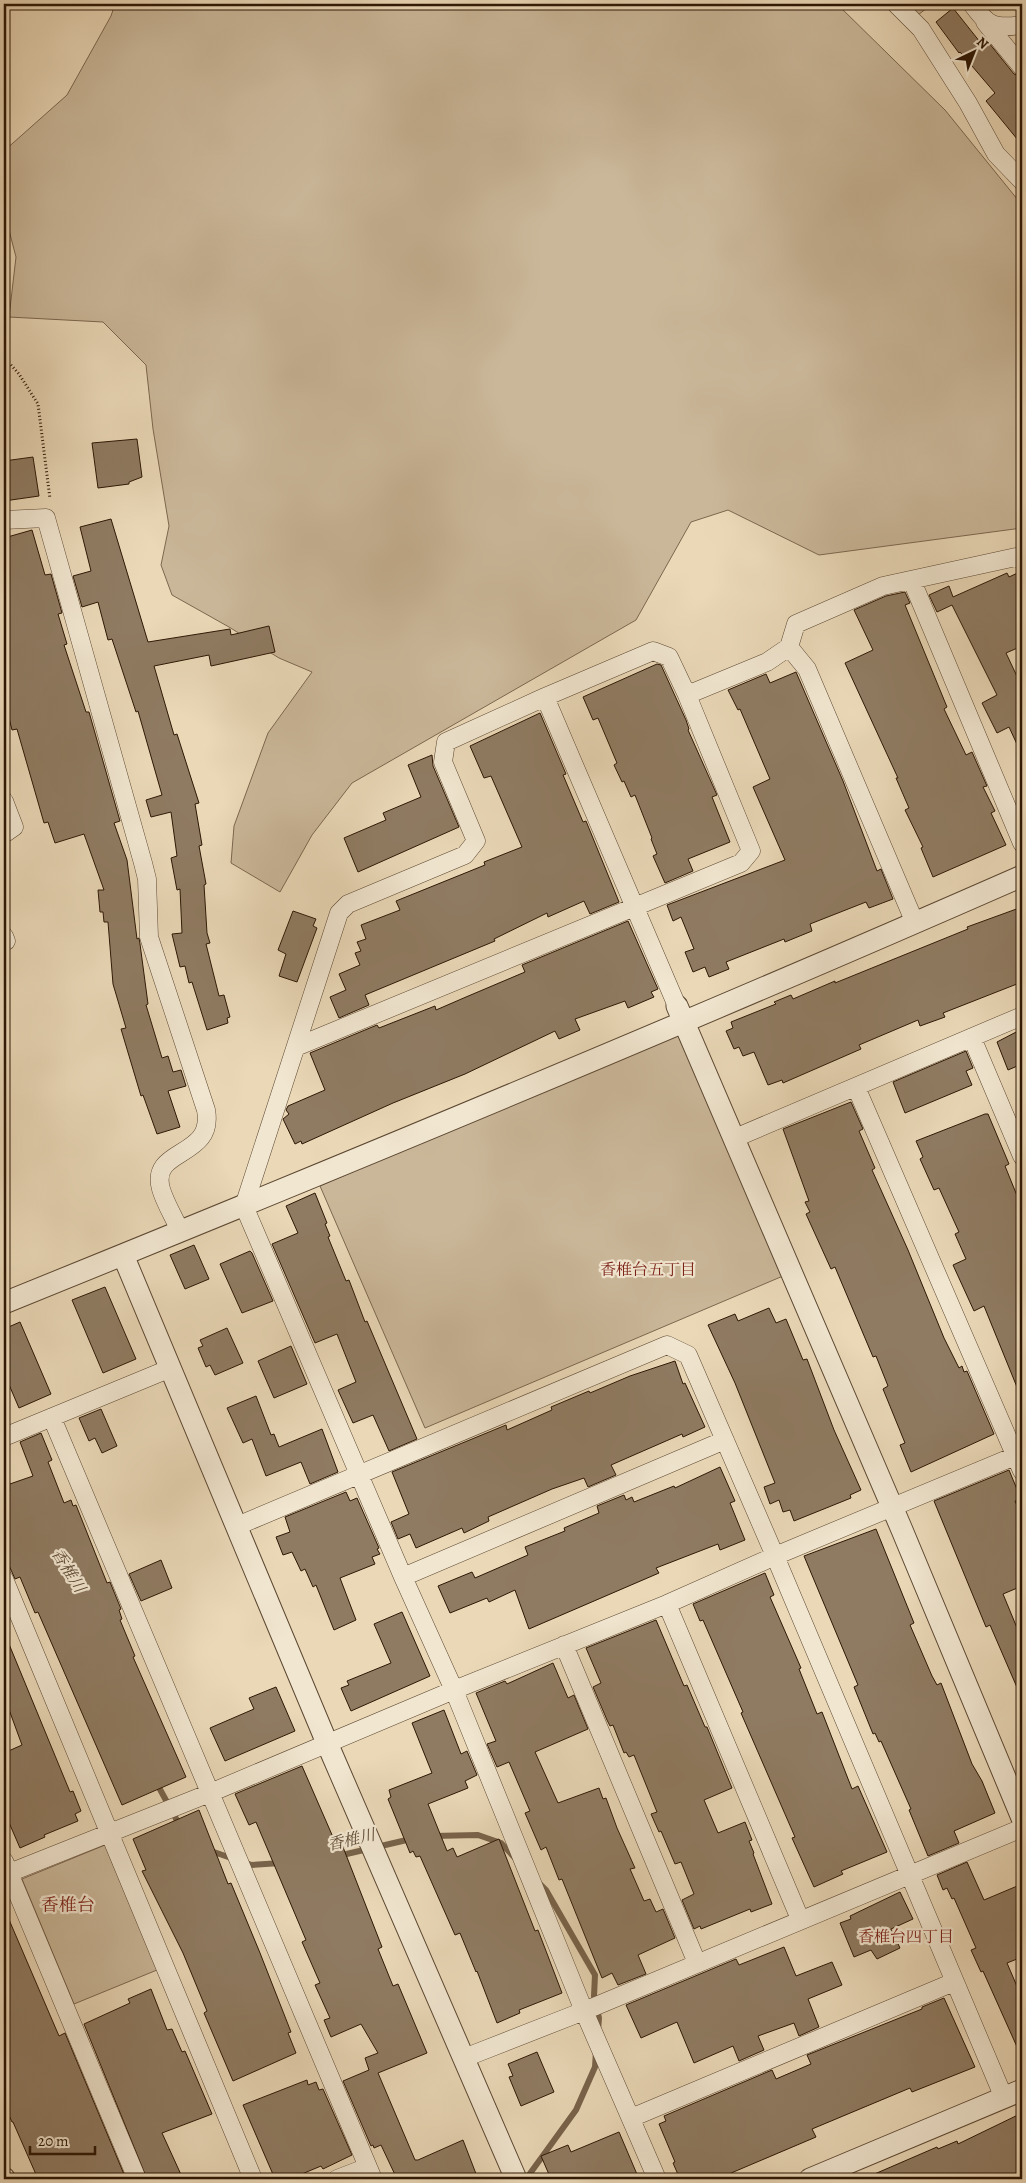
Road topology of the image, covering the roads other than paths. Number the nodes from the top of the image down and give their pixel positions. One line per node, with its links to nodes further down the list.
1 (896, 4): 6 (street)
2 (972, 4): 3 (street)
3 (985, 22): 4 (street); 5 (street)
4 (1022, 25)
5 (1022, 67)
6 (1022, 181)
7 (4, 520): 29 (street)
8 (1022, 560): 9 (street)
9 (912, 581): 10 (street); 15 (street)
10 (789, 647): 11 (street); 18 (street)
11 (687, 695): 12 (street); 17 (street)
12 (545, 696): 17 (street); 24 (street)
13 (4, 801): 14 (street)
14 (4, 834)
15 (1022, 843)
16 (1022, 876): 18 (street)
17 (635, 907): 21 (street); 24 (street)
18 (915, 923): 21 (street)
19 (4, 936): 20 (street)
20 (4, 942)
21 (680, 1014): 26 (street); 28 (street)
22 (1022, 1016): 23 (street)
23 (972, 1038): 25 (street); 27 (street)
24 (296, 1047): 28 (street)
25 (856, 1087): 26 (street); 36 (street)
26 (735, 1138): 38 (street)
27 (1022, 1156)
28 (244, 1206): 29 (street); 37 (street)
29 (180, 1231): 30 (street)
30 (123, 1255): 31 (street); 32 (street)
31 (4, 1303)
32 (171, 1368): 33 (street); 39 (street)
33 (52, 1418): 34 (street); 47 (street)
34 (4, 1437)
35 (725, 1440): 37 (street); 40 (street); 41 (street)
36 (1020, 1460): 38 (street)
37 (360, 1474): 39 (street); 41 (street)
38 (892, 1508): 40 (street); 48 (street)
39 (237, 1526): 46 (street)
40 (775, 1556): 43 (street); 52 (street)
41 (403, 1577): 45 (street)
42 (4, 1579): 50 (street)
43 (667, 1604): 44 (street); 53 (street)
44 (564, 1645): 45 (street); 54 (street)
45 (454, 1690): 46 (street); 56 (street)
46 (327, 1743): 47 (street); 57 (street)
47 (210, 1793): 50 (street); 60 (street)
48 (1022, 1818)
49 (1022, 1828): 52 (street)
50 (109, 1833): 51 (street); 63 (street)
51 (5, 1870): 62 (street)
52 (910, 1874): 53 (street); 55 (street)
53 (800, 1920): 54 (street)
54 (697, 1963): 56 (street)
55 (954, 1982): 58 (street); 59 (street)
56 (584, 2011): 57 (street); 59 (street)
57 (464, 2058): 65 (street)
58 (1013, 2094): 61 (street)
59 (631, 2118): 66 (street)
60 (370, 2173): 64 (street)
61 (822, 2177)
62 (137, 2179)
63 (254, 2179)
64 (337, 2179)
65 (516, 2179)
66 (657, 2179)

